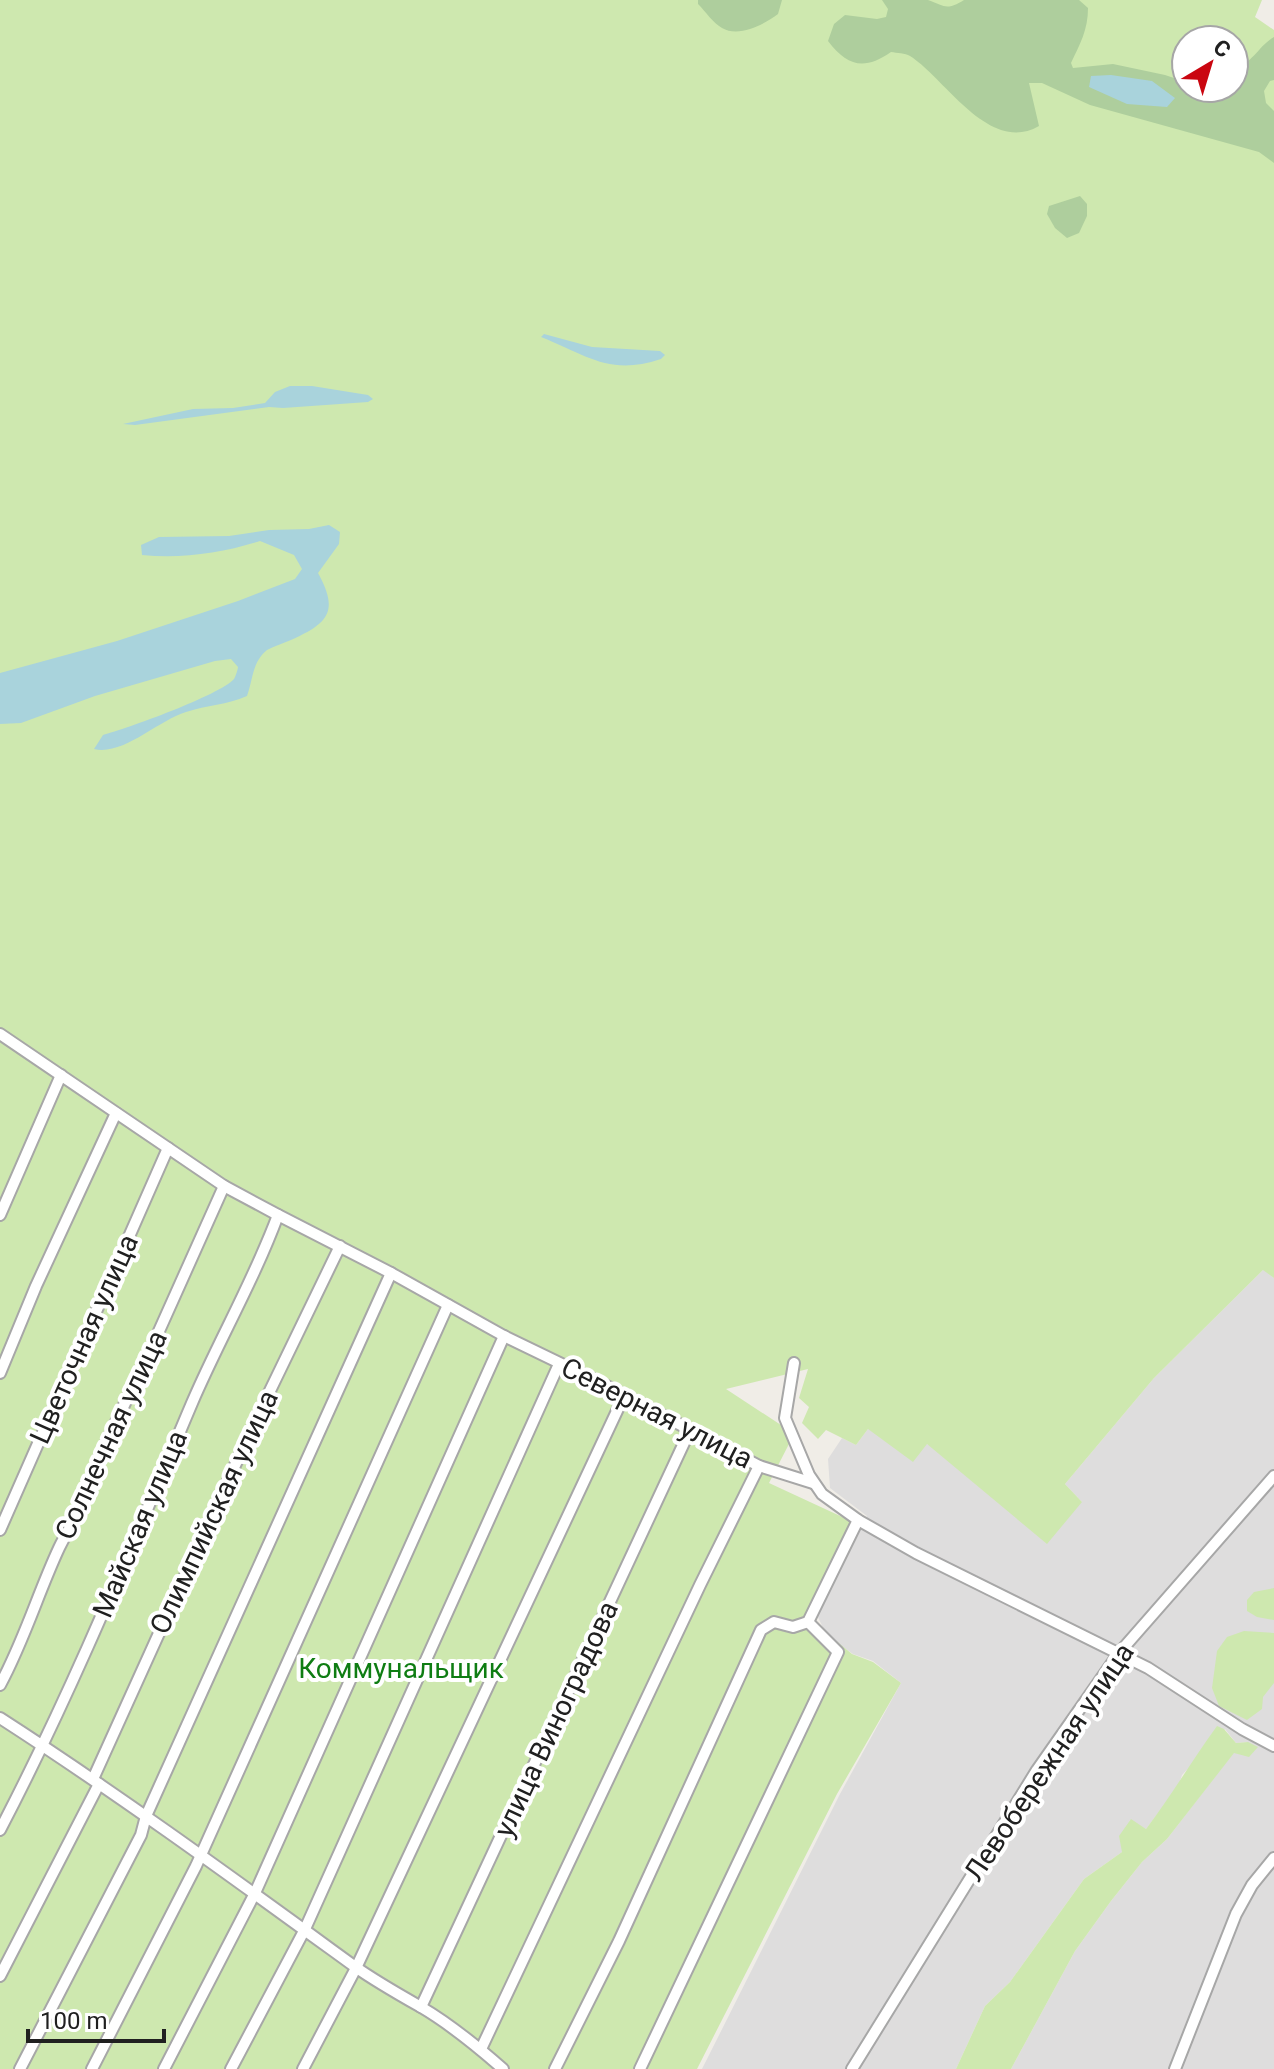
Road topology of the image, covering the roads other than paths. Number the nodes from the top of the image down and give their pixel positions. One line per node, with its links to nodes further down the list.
1 (1, 1037): 2 (street, Северная улица)
2 (61, 1075): 3 (street, Северная улица); 6 (street)
3 (116, 1113): 4 (street, Северная улица); 14 (street)
4 (168, 1148): 5 (street, Северная улица); 21 (street, Цветочная улица)
5 (224, 1186): 7 (street, Северная улица); 24 (street, Солнечная улица)
6 (0, 1215)
7 (278, 1215): 8 (street, Северная улица); 26 (street, Майская улица)
8 (340, 1246): 9 (street, Северная улица); 28 (street, Олимпийская улица)
9 (391, 1273): 10 (street, Северная улица); 29 (street)
10 (448, 1305): 11 (street, Северная улица); 31 (street)
11 (504, 1336): 13 (street, Северная улица); 33 (street)
12 (794, 1363): 19 (street)
13 (559, 1364): 15 (street, Северная улица); 34 (street)
14 (0, 1373)
15 (624, 1396): 16 (street, Северная улица); 35 (street)
16 (690, 1430): 17 (street, Северная улица); 37 (street, улица Виноградова)
17 (759, 1466): 19 (street, Северная улица); 38 (street)
18 (1274, 1476): 23 (street, Левобережная улица)
19 (813, 1483): 20 (street)
20 (858, 1520): 22 (street); 23 (street)
21 (0, 1530)
22 (808, 1622): 45 (street); 46 (street)
23 (1119, 1653): 27 (street); 47 (street, Левобережная улица)
24 (0, 1685)
25 (0, 1718): 26 (street)
26 (44, 1746): 28 (street); 30 (street, Майская улица)
27 (1274, 1746)
28 (96, 1782): 29 (street); 36 (street, Олимпийская улица)
29 (146, 1816): 31 (street); 39 (street)
30 (0, 1830)
31 (199, 1855): 33 (street); 40 (street)
32 (1274, 1858): 48 (street)
33 (255, 1893): 34 (street); 41 (street)
34 (305, 1929): 35 (street); 42 (street)
35 (356, 1968): 37 (street); 43 (street)
36 (0, 1976)
37 (421, 2007): 38 (street)
38 (481, 2049): 44 (street)
39 (20, 2069)
40 (92, 2069)
41 (164, 2069)
42 (231, 2069)
43 (303, 2069)
44 (503, 2069)
45 (555, 2069)
46 (640, 2069)
47 (852, 2069)
48 (1175, 2069)

